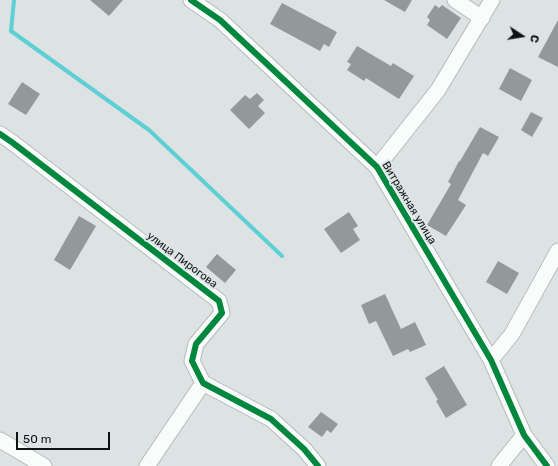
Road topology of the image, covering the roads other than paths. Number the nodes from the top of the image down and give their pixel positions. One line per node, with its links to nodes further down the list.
1 (192, 0): 6 (street, Витражная улица)
2 (455, 0): 4 (street)
3 (492, 0): 4 (street, Витражная улица)
4 (482, 18): 6 (street, Витражная улица)
5 (0, 134): 9 (street, улица Пирогова)
6 (377, 168): 8 (street, Витражная улица)
7 (558, 251): 8 (street)
8 (491, 360): 10 (street, Витражная улица)
9 (203, 383): 13 (street); 14 (street)
10 (524, 435): 15 (street); 16 (street, Витражная улица)
11 (0, 440): 12 (street)
12 (44, 466)
13 (147, 466)
14 (318, 466)
15 (499, 466)
16 (547, 466)

